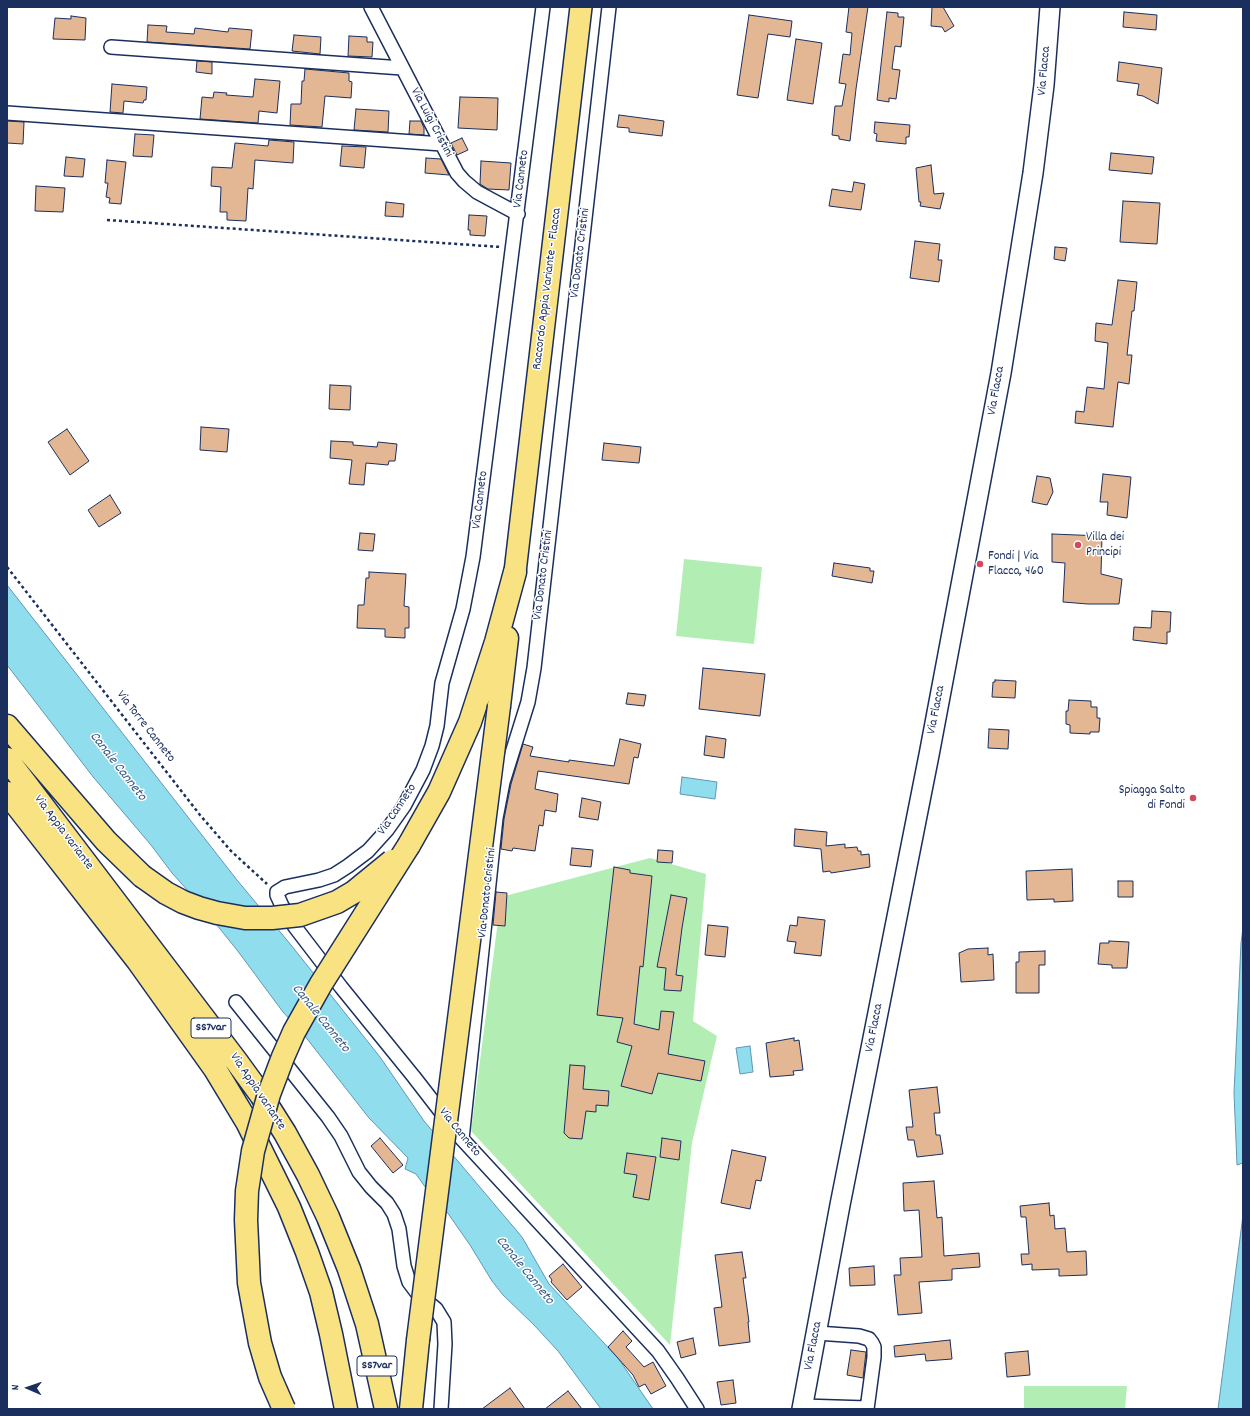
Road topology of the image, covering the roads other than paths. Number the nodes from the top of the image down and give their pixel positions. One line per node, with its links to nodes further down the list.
1 (371, 7): 7 (street, Via Luigi Cristini)
2 (544, 7): 10 (street, Via Canneto)
3 (581, 7): 11 (main road, Raccordo Appia Variante - Flacca)
4 (609, 7): 17 (street, Via Donato Cristini)
5 (1050, 7): 18 (main road, Via Flacca)
6 (111, 47): 7 (street)
7 (402, 68): 9 (street, Via Luigi Cristini)
8 (7, 113): 9 (street)
9 (442, 144): 10 (street, Via Luigi Cristini)
10 (518, 214): 17 (street, Via Canneto)
11 (515, 572): 15 (highway); 24 (highway, bridge)
12 (7, 726): 15 (highway, bridge)
13 (7, 760): 23 (highway, Via Appia variante / SS7var)
14 (7, 793): 22 (highway, Via Appia variante / SS7var)
15 (409, 845): 21 (highway, bridge)
16 (236, 1002): 25 (street)
17 (462, 1139): 26 (street, Via Canneto)
18 (817, 1333): 19 (main road, Via Flacca); 20 (street)
19 (803, 1408): 20 (street)
20 (867, 1408)
21 (284, 1409)
22 (346, 1409)
23 (386, 1409)
24 (411, 1409)
25 (441, 1409)
26 (697, 1409)

